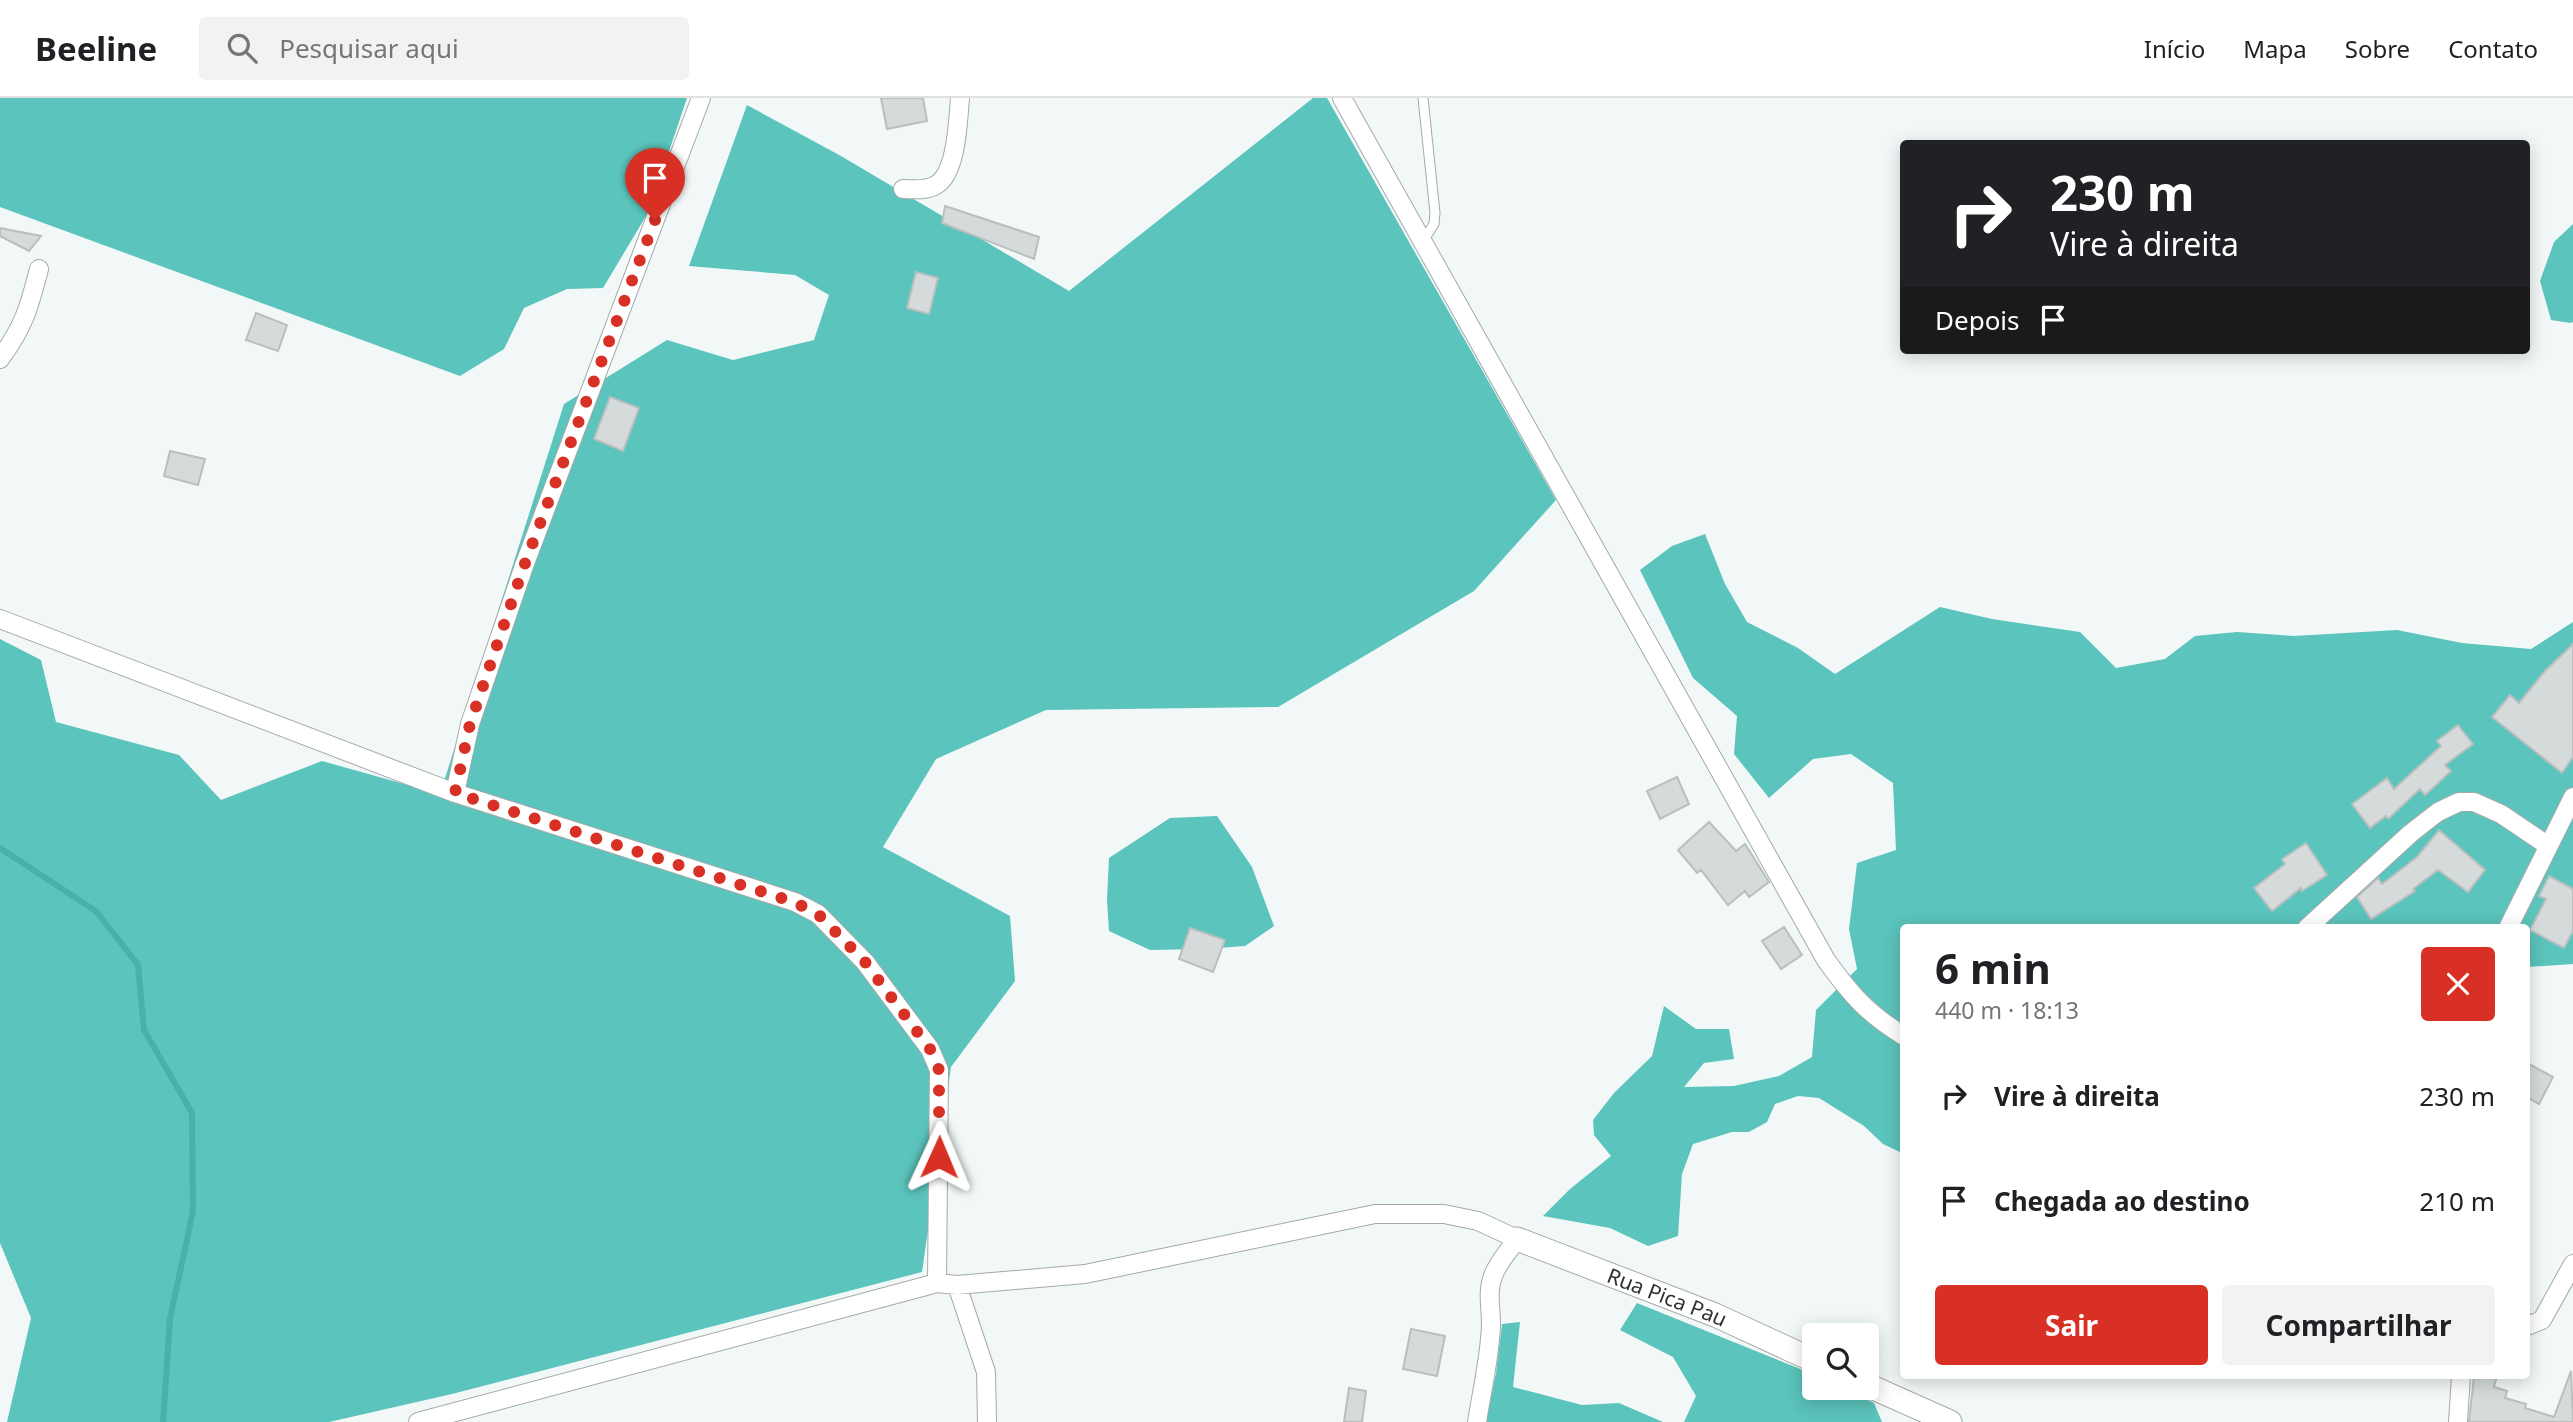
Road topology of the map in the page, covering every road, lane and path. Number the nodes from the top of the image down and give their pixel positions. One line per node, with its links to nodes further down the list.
1 (701, 98): 10 (street)
2 (960, 98): 5 (street)
3 (1342, 98): 6 (street)
4 (1423, 98): 6 (lane)
5 (903, 189)
6 (1423, 241): 15 (street)
7 (39, 269): 8 (street)
8 (0, 359)
9 (0, 620): 10 (street)
10 (455, 793): 18 (street)
11 (2573, 797): 12 (street)
12 (2547, 845): 13 (street); 14 (street)
13 (2312, 924)
14 (2510, 924)
15 (1900, 1034)
16 (1517, 1239): 19 (street); 21 (street, Rua Pica Pau); 27 (street)
17 (2573, 1264): 20 (street)
18 (937, 1283): 19 (street); 25 (street)
19 (957, 1285): 26 (street)
20 (2530, 1325)
21 (1802, 1355)
22 (2461, 1379): 28 (street)
23 (1879, 1391): 24 (street)
24 (1940, 1420)
25 (418, 1422)
26 (987, 1422)
27 (1477, 1422)
28 (2458, 1422)

